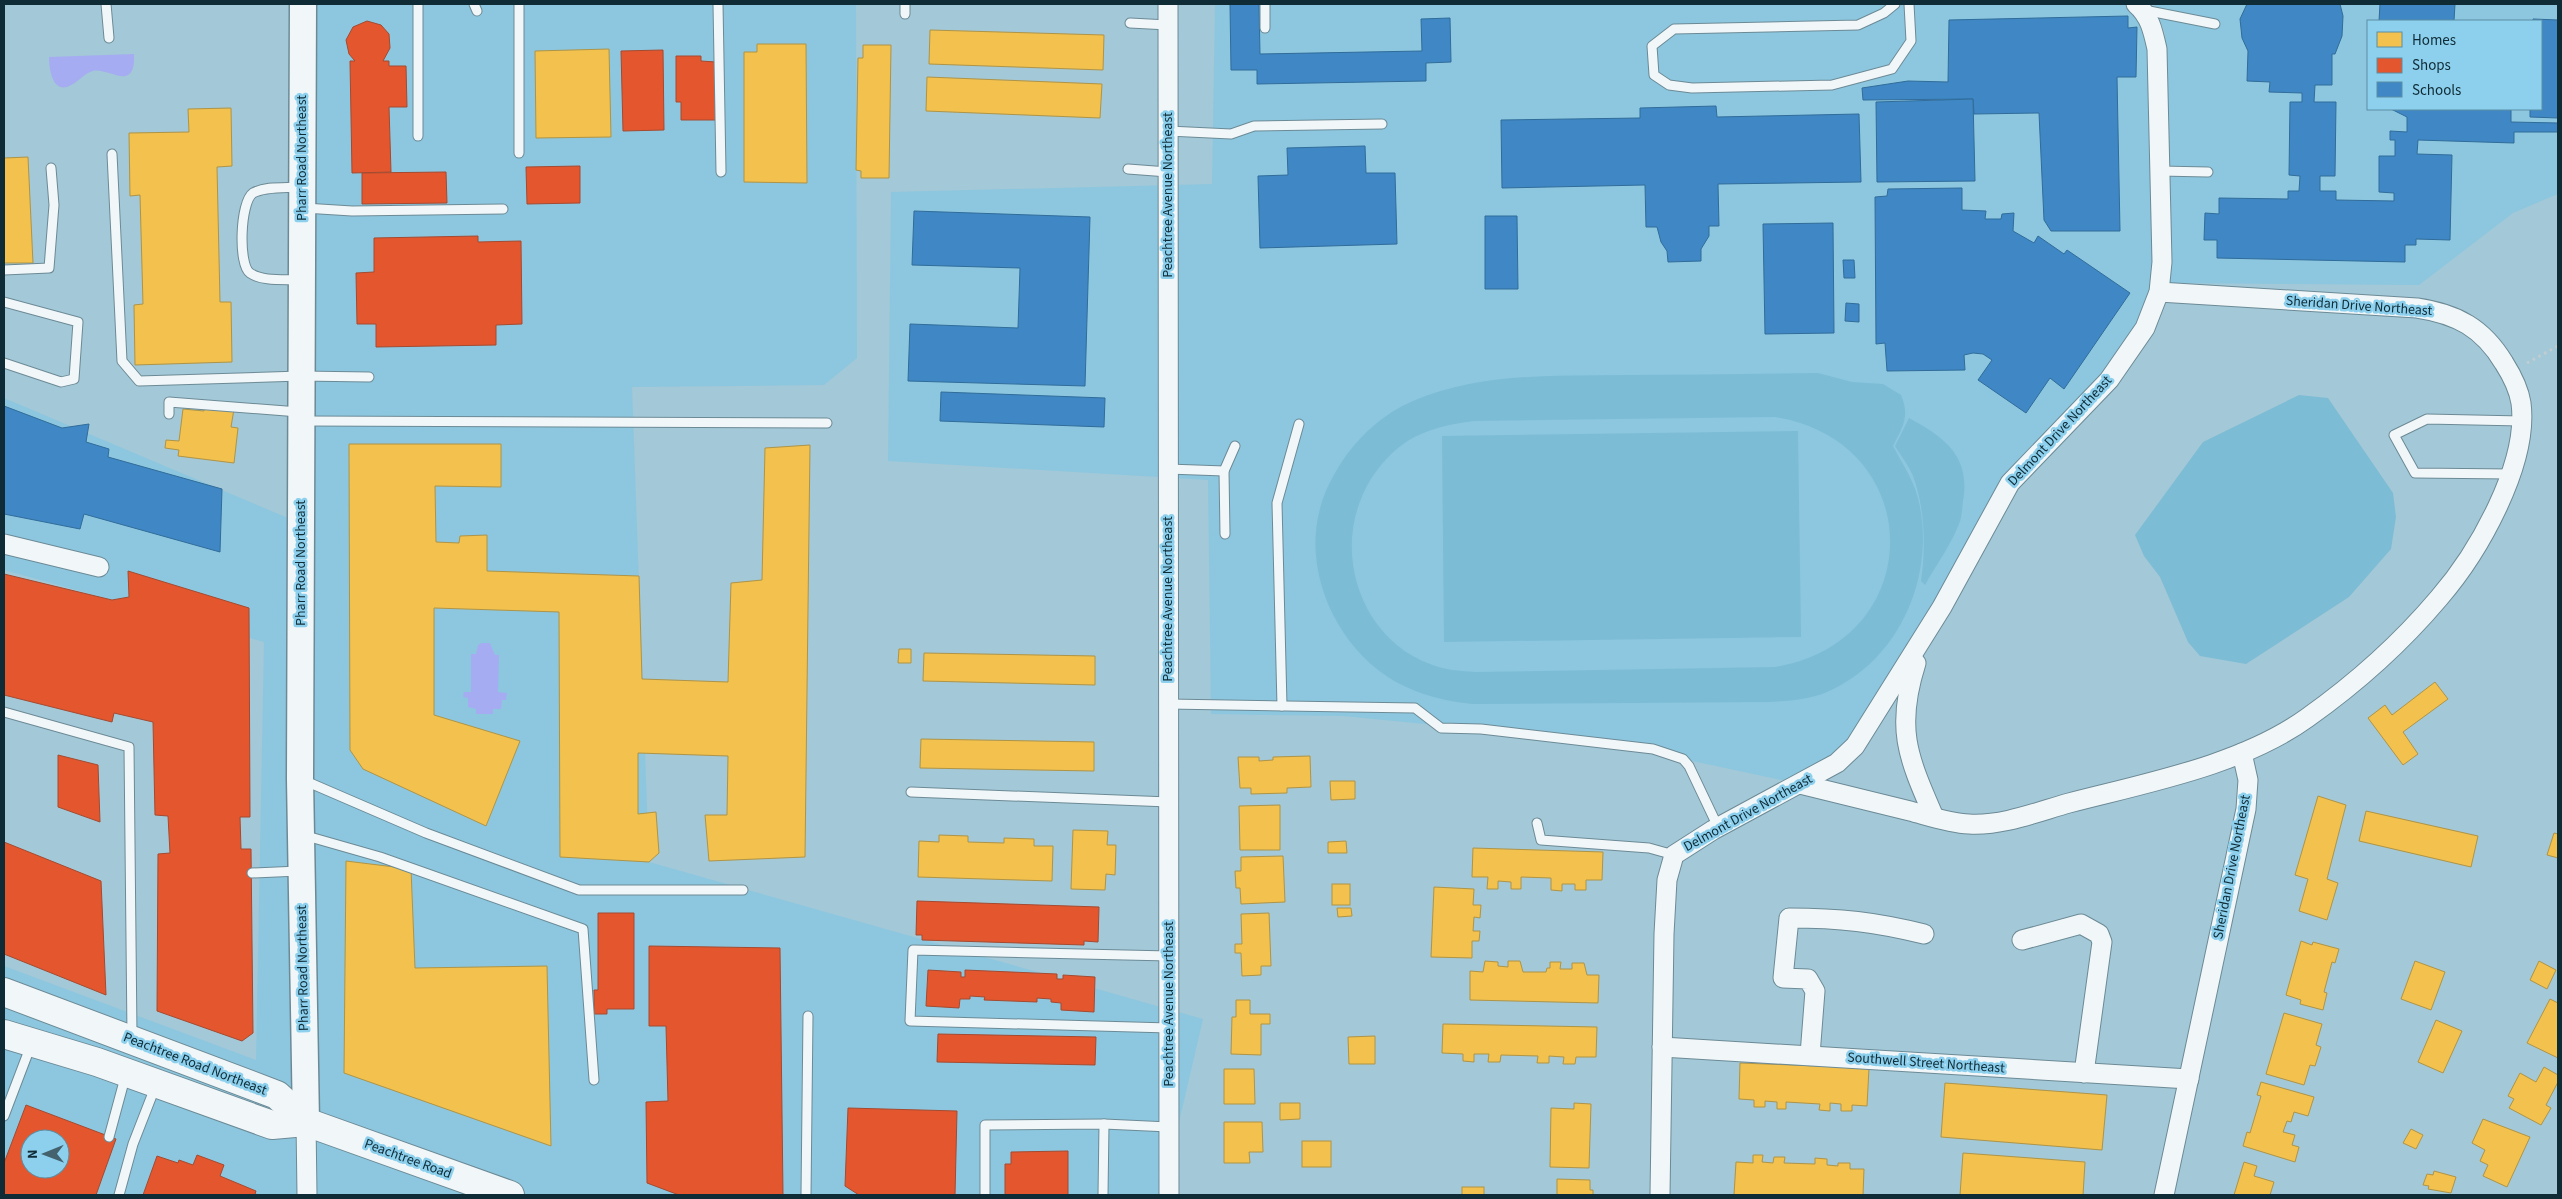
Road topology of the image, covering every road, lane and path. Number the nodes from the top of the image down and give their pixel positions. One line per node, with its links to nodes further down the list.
1 (106, 4): 17 (lane)
2 (302, 4): 29 (street, Pharr Road Northeast)
3 (418, 4): 20 (lane)
4 (519, 4): 21 (lane)
5 (718, 4): 26 (lane)
6 (905, 4): 12 (lane)
7 (1168, 4): 15 (street, Peachtree Avenue Northeast)
8 (1264, 4): 16 (lane)
9 (1895, 4): 10 (lane)
10 (1909, 4)
11 (2140, 7): 14 (lane); 25 (street, Delmont Drive Northeast)
12 (905, 14)
13 (1130, 23): 15 (lane)
14 (2215, 24)
15 (1168, 25): 19 (street, Peachtree Avenue Northeast)
16 (1265, 28)
17 (109, 38)
18 (1382, 124): 19 (lane)
19 (1168, 131): 27 (street, Peachtree Avenue Northeast)
20 (418, 136)
21 (519, 153)
22 (112, 154): 38 (lane)
23 (51, 168): 31 (lane)
24 (1128, 169): 27 (lane)
25 (2160, 171): 28 (lane); 33 (street, Delmont Drive Northeast)
26 (720, 172)
27 (1168, 172): 46 (street, Peachtree Avenue Northeast)
28 (2208, 172)
29 (302, 197): 30 (lane); 32 (street, Pharr Road Northeast); 32 (lane)
30 (503, 209)
31 (4, 270)
32 (302, 280): 38 (street, Pharr Road Northeast)
33 (2159, 292): 42 (street, Sheridan Drive Northeast); 52 (street, Delmont Drive Northeast)
34 (4, 302): 36 (lane)
35 (2558, 346): 37 (path)
36 (4, 363)
37 (2526, 363)
38 (302, 376): 39 (lane); 41 (street, Pharr Road Northeast)
39 (370, 376)
40 (169, 414): 41 (lane)
41 (301, 417): 43 (lane); 57 (street, Pharr Road Northeast)
42 (2520, 421): 48 (street, Sheridan Drive Northeast); 48 (lane)
43 (827, 423)
44 (1299, 424): 54 (lane)
45 (1235, 446): 47 (lane)
46 (1168, 469): 47 (lane); 53 (street, Peachtree Avenue Northeast)
47 (1224, 471): 49 (lane)
48 (2512, 474): 56 (street, Sheridan Drive Northeast)
49 (1225, 534)
50 (4, 544): 51 (street)
51 (99, 567)
52 (1919, 644): 58 (street, Delmont Drive Northeast); 61 (street, Delmont Drive Northeast)
53 (1168, 704): 54 (lane); 60 (street, Peachtree Avenue Northeast)
54 (1282, 706): 63 (lane)
55 (4, 712): 76 (lane)
56 (2242, 753): 61 (street); 82 (street, Sheridan Drive Northeast)
57 (300, 779): 64 (street, Pharr Road Northeast); 68 (lane)
58 (1800, 784): 61 (street); 63 (street, Delmont Drive Northeast)
59 (911, 792): 60 (lane)
60 (1169, 802): 71 (street, Peachtree Avenue Northeast)
61 (1934, 817)
62 (1537, 823): 65 (lane)
63 (1718, 827): 65 (street, Delmont Drive Northeast)
64 (301, 835): 66 (street, Pharr Road Northeast); 83 (lane)
65 (1674, 855): 78 (street, Delmont Drive Northeast)
66 (301, 870): 67 (lane); 86 (street, Pharr Road Northeast)
67 (252, 873)
68 (743, 890)
69 (1924, 934): 79 (street)
70 (2022, 940): 81 (street)
71 (1169, 956): 74 (street, Peachtree Avenue Northeast); 74 (lane)
72 (4, 992): 76 (highway, Peachtree Road Northeast)
73 (808, 1016): 93 (lane)
74 (1169, 1028): 88 (street, Peachtree Avenue Northeast)
75 (4, 1034): 77 (highway)
76 (132, 1040): 86 (highway, Peachtree Road Northeast)
77 (32, 1042): 80 (highway); 85 (lane)
78 (1662, 1047): 79 (street, Southwell Street Northeast); 97 (street, Delmont Drive Northeast)
79 (1810, 1055): 81 (street, Southwell Street Northeast)
80 (126, 1073): 84 (highway); 89 (lane)
81 (2084, 1073): 82 (street, Southwell Street Northeast)
82 (2189, 1079): 98 (street, Sheridan Drive Northeast)
83 (594, 1080)
84 (156, 1085): 86 (highway); 91 (lane)
85 (4, 1116)
86 (306, 1122): 90 (highway, Peachtree Road); 92 (street)
87 (1104, 1124): 88 (lane); 94 (lane); 95 (lane)
88 (1169, 1127): 96 (street, Peachtree Avenue Northeast)
89 (109, 1137)
90 (497, 1193)
91 (119, 1195)
92 (307, 1195)
93 (806, 1195)
94 (985, 1195)
95 (1103, 1195)
96 (1169, 1195)
97 (1660, 1195)
98 (2164, 1195)

